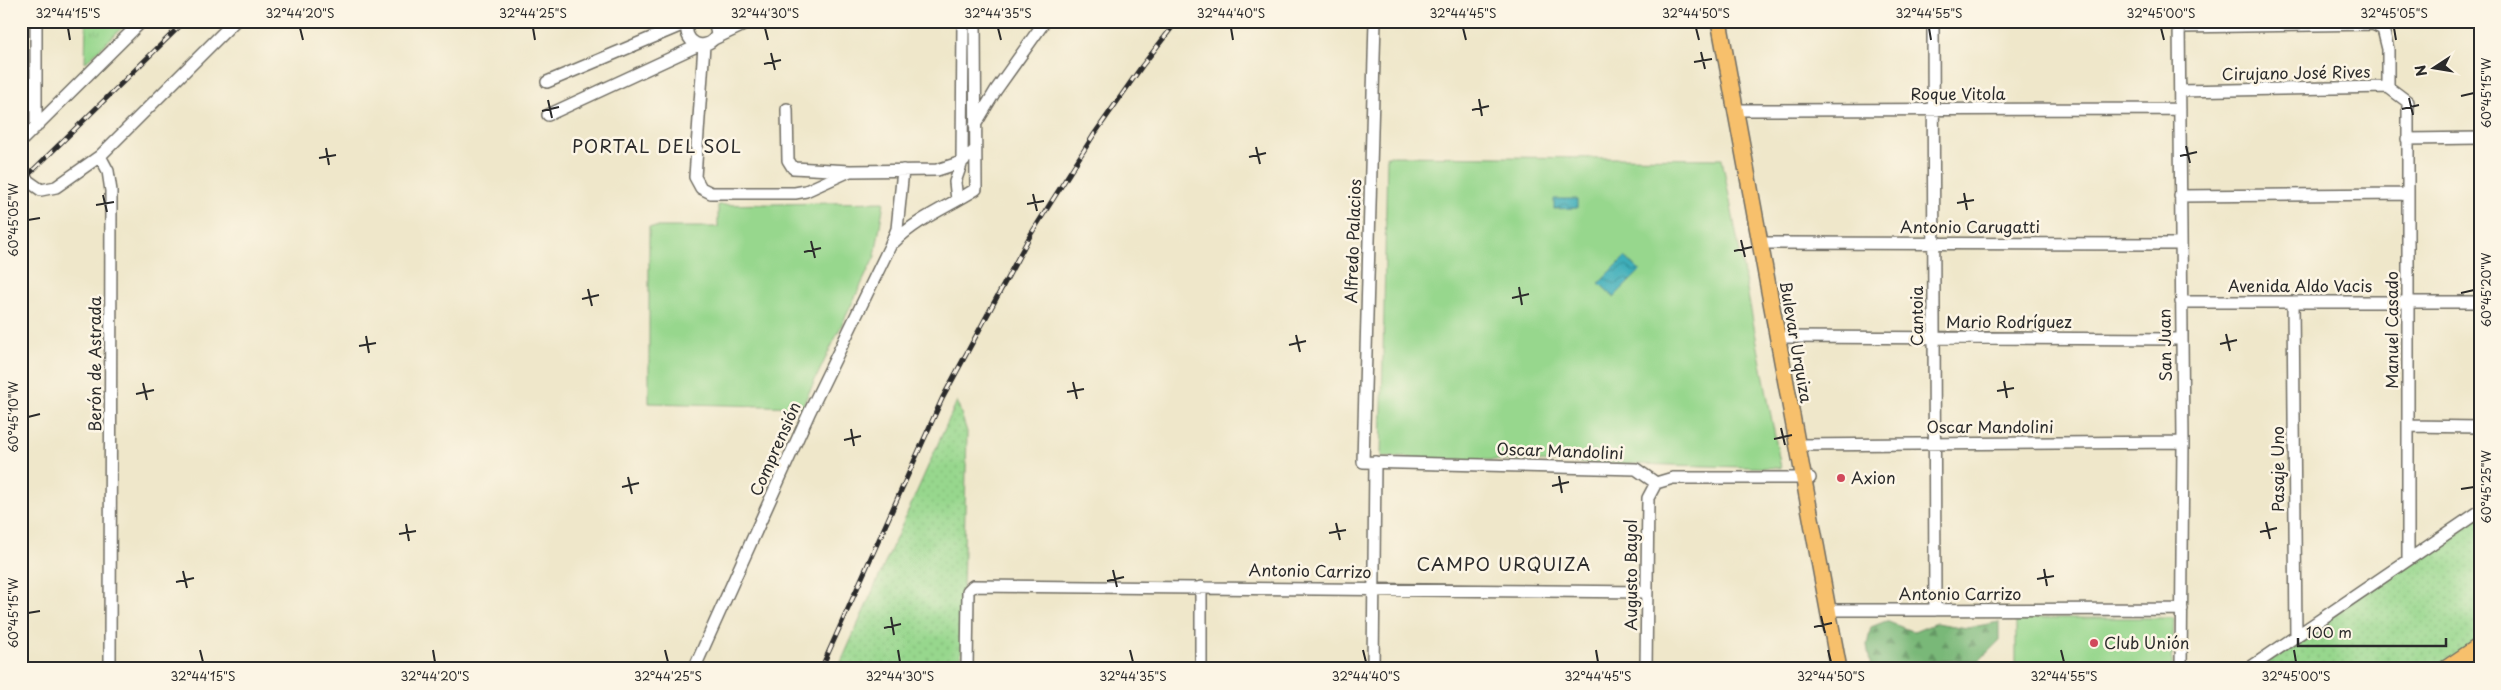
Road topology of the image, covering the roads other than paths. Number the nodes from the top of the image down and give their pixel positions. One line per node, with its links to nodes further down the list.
1 (36, 21): 27 (street)
2 (142, 21): 27 (street)
3 (235, 21): 32 (street)
4 (689, 21): 16 (street); 17 (street)
5 (714, 21): 15 (street)
6 (752, 21): 15 (street)
7 (963, 21): 33 (street)
8 (975, 21): 26 (street)
9 (1045, 21): 26 (street)
10 (1375, 21): 56 (street, Alfredo Palacios)
11 (1719, 21): 23 (main road, Bulevar Urquiza)
12 (1727, 21): 23 (main road, Bulevar Urquiza)
13 (1932, 21): 24 (street, Cantoia)
14 (2179, 24): 18 (street); 19 (street, San Juan)
15 (714, 39): 16 (street)
16 (701, 45): 25 (street); 35 (street)
17 (548, 82)
18 (2388, 88): 19 (street, Cirujano José Rives); 20 (street, Cirujano José Rives)
19 (2180, 90): 22 (street, San Juan)
20 (2408, 102): 29 (street, Manuel Casado)
21 (787, 109): 35 (street)
22 (2180, 109): 24 (street, Roque Vitola); 38 (street, San Juan)
23 (1740, 110): 24 (street, Roque Vitola); 40 (main road, Bulevar Urquiza)
24 (1933, 110): 41 (street, Cantoia)
25 (548, 114)
26 (975, 126): 31 (street)
27 (36, 127): 30 (street)
28 (2480, 138): 29 (street)
29 (2407, 139): 37 (street, Manuel Casado)
30 (21, 141)
31 (975, 150): 33 (street); 39 (street, Comprensión)
32 (100, 156): 36 (street); 69 (street, Berón de Astrada)
33 (962, 162): 34 (street); 39 (street)
34 (902, 170): 35 (street); 43 (street, Comprensión)
35 (850, 171)
36 (21, 176)
37 (2408, 194): 38 (street); 46 (street, Manuel Casado)
38 (2180, 196): 42 (street, San Juan)
39 (957, 200): 43 (street, Comprensión)
40 (1764, 243): 41 (street, Antonio Carugatti); 48 (main road, Bulevar Urquiza)
41 (1933, 244): 42 (street, Antonio Carugatti); 49 (street, Cantoia)
42 (2180, 244): 44 (street, San Juan)
43 (890, 246): 70 (street, Comprensión)
44 (2181, 302): 45 (street, Avenida Aldo Vacis); 50 (street, San Juan)
45 (2293, 302): 46 (street, Avenida Aldo Vacis); 67 (street, Pasaje Uno)
46 (2408, 302): 47 (street, Avenida Aldo Vacis); 51 (street, Manuel Casado)
47 (2480, 302)
48 (1781, 338): 49 (street, Mario Rodríguez); 55 (main road, Bulevar Urquiza)
49 (1934, 338): 50 (street, Mario Rodríguez); 54 (street, Cantoia)
50 (2181, 338): 53 (street, San Juan)
51 (2408, 426): 52 (street); 60 (street, Manuel Casado)
52 (2480, 427)
53 (2183, 442): 54 (street, Oscar Mandolini); 64 (street, San Juan)
54 (1934, 444): 55 (street, Oscar Mandolini); 66 (street, Cantoia)
55 (1801, 445): 57 (main road, Bulevar Urquiza)
56 (1369, 462): 58 (street, Oscar Mandolini); 62 (street, Alfredo Palacios)
57 (1807, 478): 58 (street); 65 (main road, Bulevar Urquiza)
58 (1656, 483): 63 (street, Augusto Bayol)
59 (2480, 511): 60 (street)
60 (2408, 558): 67 (street)
61 (1201, 586): 62 (street, Antonio Carrizo); 71 (street, Antonio Carrizo); 72 (street)
62 (1374, 588): 63 (street, Antonio Carrizo); 73 (street, Alfredo Palacios)
63 (1647, 592): 74 (street, Augusto Bayol)
64 (2182, 609): 66 (street, Antonio Carrizo); 77 (street, San Juan)
65 (1831, 610): 66 (street, Antonio Carrizo); 75 (main road, Bulevar Urquiza); 76 (main road, Bulevar Urquiza)
66 (1935, 610)
67 (2296, 637): 78 (street)
68 (2480, 646): 79 (highway)
69 (110, 669)
70 (694, 669)
71 (967, 669)
72 (1201, 669)
73 (1373, 669)
74 (1646, 669)
75 (1839, 669)
76 (1845, 669)
77 (2181, 669)
78 (2248, 669)
79 (2446, 669)

